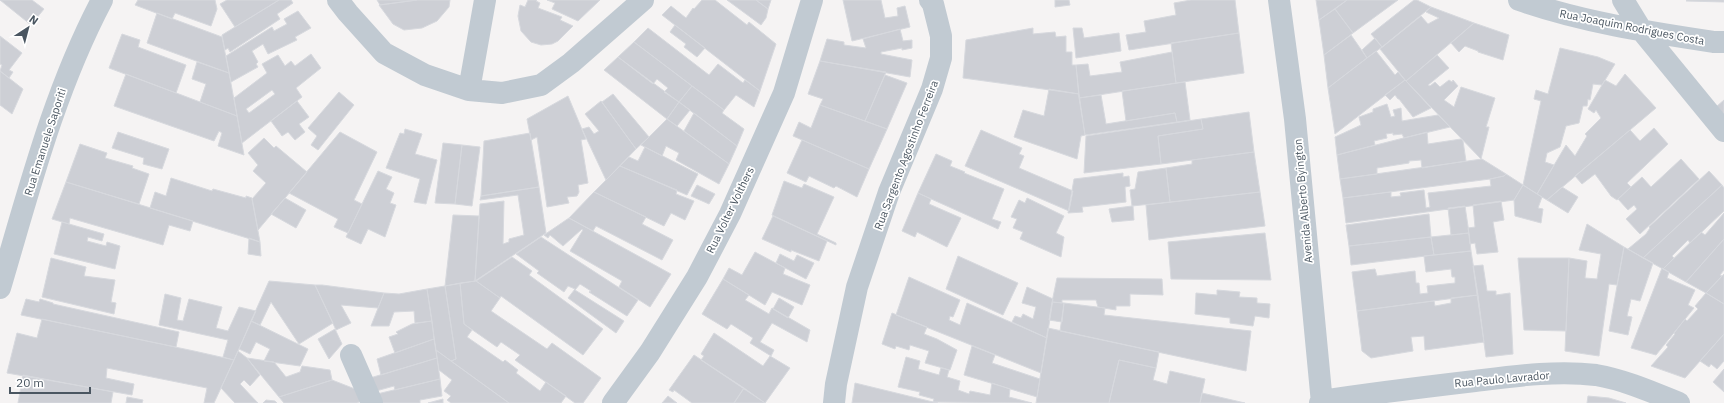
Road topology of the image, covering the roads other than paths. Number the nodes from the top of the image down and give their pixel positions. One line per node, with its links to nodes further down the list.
1 (102, 0): 14 (street, Rua Emanuele Saporiti)
2 (338, 0): 12 (street)
3 (485, 0): 12 (street)
4 (643, 0): 12 (street)
5 (812, 0): 18 (street, Rua Volter Volthers)
6 (930, 0): 19 (street, Rua Sargento Agostinho Ferreira)
7 (1279, 0): 16 (street, Avenida Alberto Byington)
8 (1519, 0): 10 (street, Rua Joaquim Rodrigues Costa)
9 (1623, 0): 10 (street)
10 (1642, 31): 11 (street, Rua Joaquim Rodrigues Costa); 13 (street)
11 (1724, 42)
12 (469, 90)
13 (1724, 131)
14 (0, 288)
15 (351, 355): 17 (street)
16 (1322, 402): 20 (street, Rua Paulo Lavrador)
17 (372, 403)
18 (613, 403)
19 (834, 403)
20 (1679, 403)

